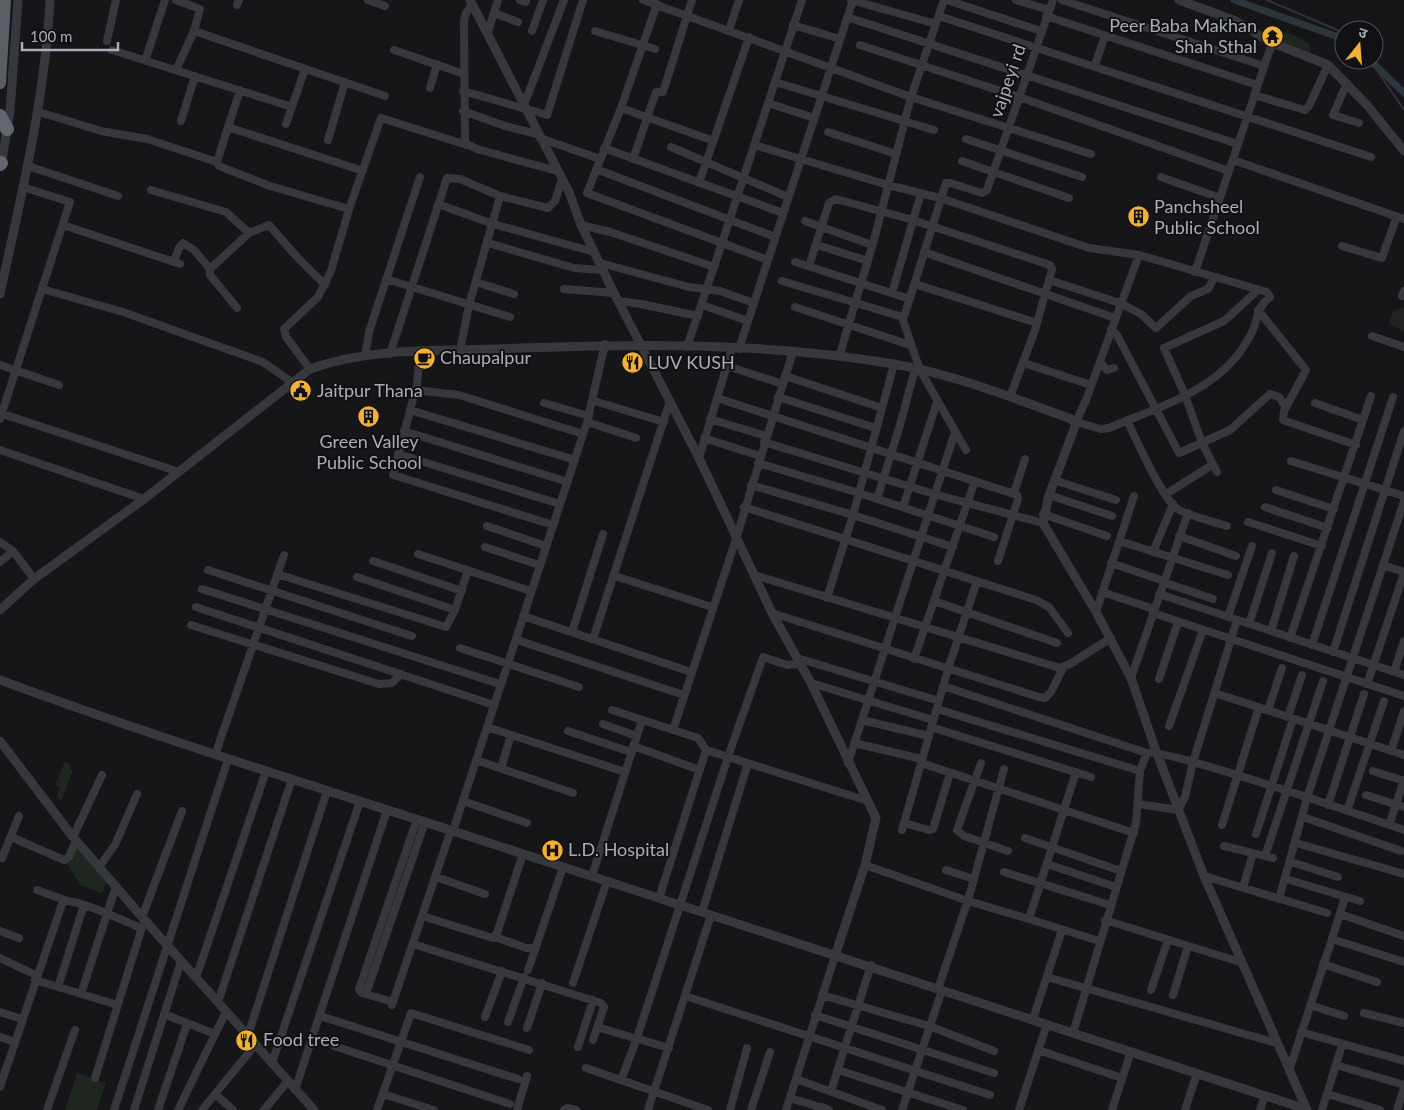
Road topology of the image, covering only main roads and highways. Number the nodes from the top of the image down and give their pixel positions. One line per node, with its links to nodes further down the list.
1 (6, 0): 2 (highway)
2 (0, 83)
3 (0, 116): 4 (highway)
4 (7, 129)

